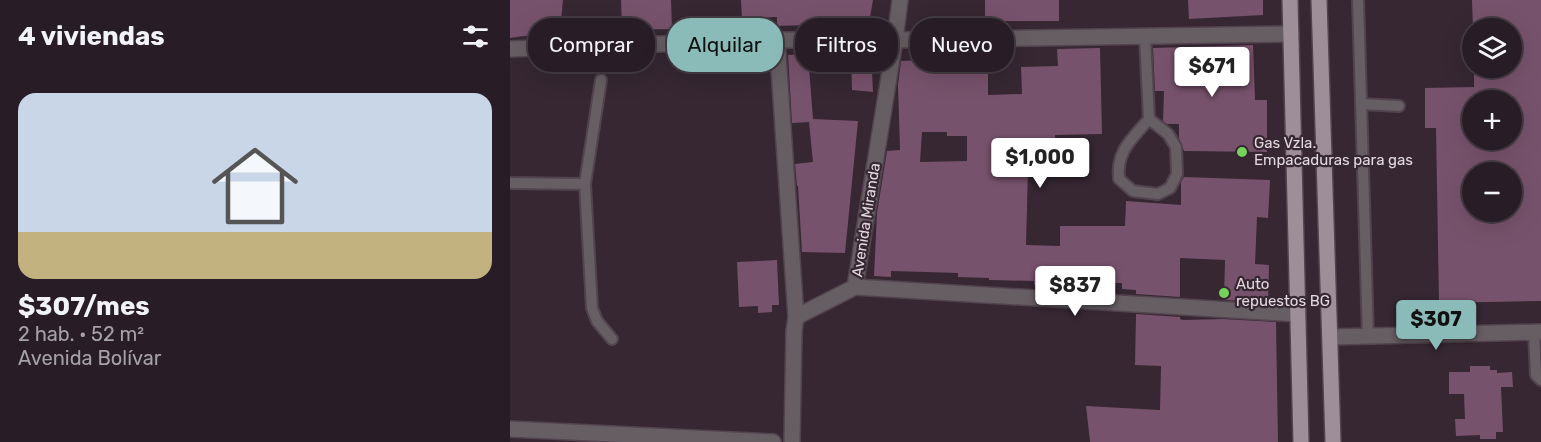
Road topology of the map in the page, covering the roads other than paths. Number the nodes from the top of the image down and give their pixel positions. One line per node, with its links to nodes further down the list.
1 (900, 0): 5 (street, Avenida Miranda)
2 (1290, 0): 6 (main road)
3 (1319, 0): 24 (main road)
4 (1358, 0): 14 (lane)
5 (898, 18)
6 (1291, 34): 7 (street); 20 (main road)
7 (1145, 37): 8 (street); 16 (lane)
8 (898, 40)
9 (667, 44): 10 (street)
10 (510, 49)
11 (779, 72): 21 (street)
12 (890, 72): 19 (street, Avenida Miranda)
13 (601, 80): 18 (lane)
14 (1361, 104): 15 (lane); 23 (lane)
15 (1400, 106)
16 (1149, 119): 16 (lane)
17 (510, 183): 18 (lane)
18 (585, 184): 25 (lane)
19 (855, 287): 20 (street); 21 (street, Avenida Miranda)
20 (1297, 314): 30 (main road)
21 (796, 317): 29 (street)
22 (1538, 332): 23 (street); 26 (lane)
23 (1368, 336): 24 (street)
24 (1331, 337): 31 (main road)
25 (612, 339)
26 (1541, 380)
27 (510, 429): 28 (street)
28 (773, 442)
29 (792, 442)
30 (1301, 442)
31 (1333, 442)

